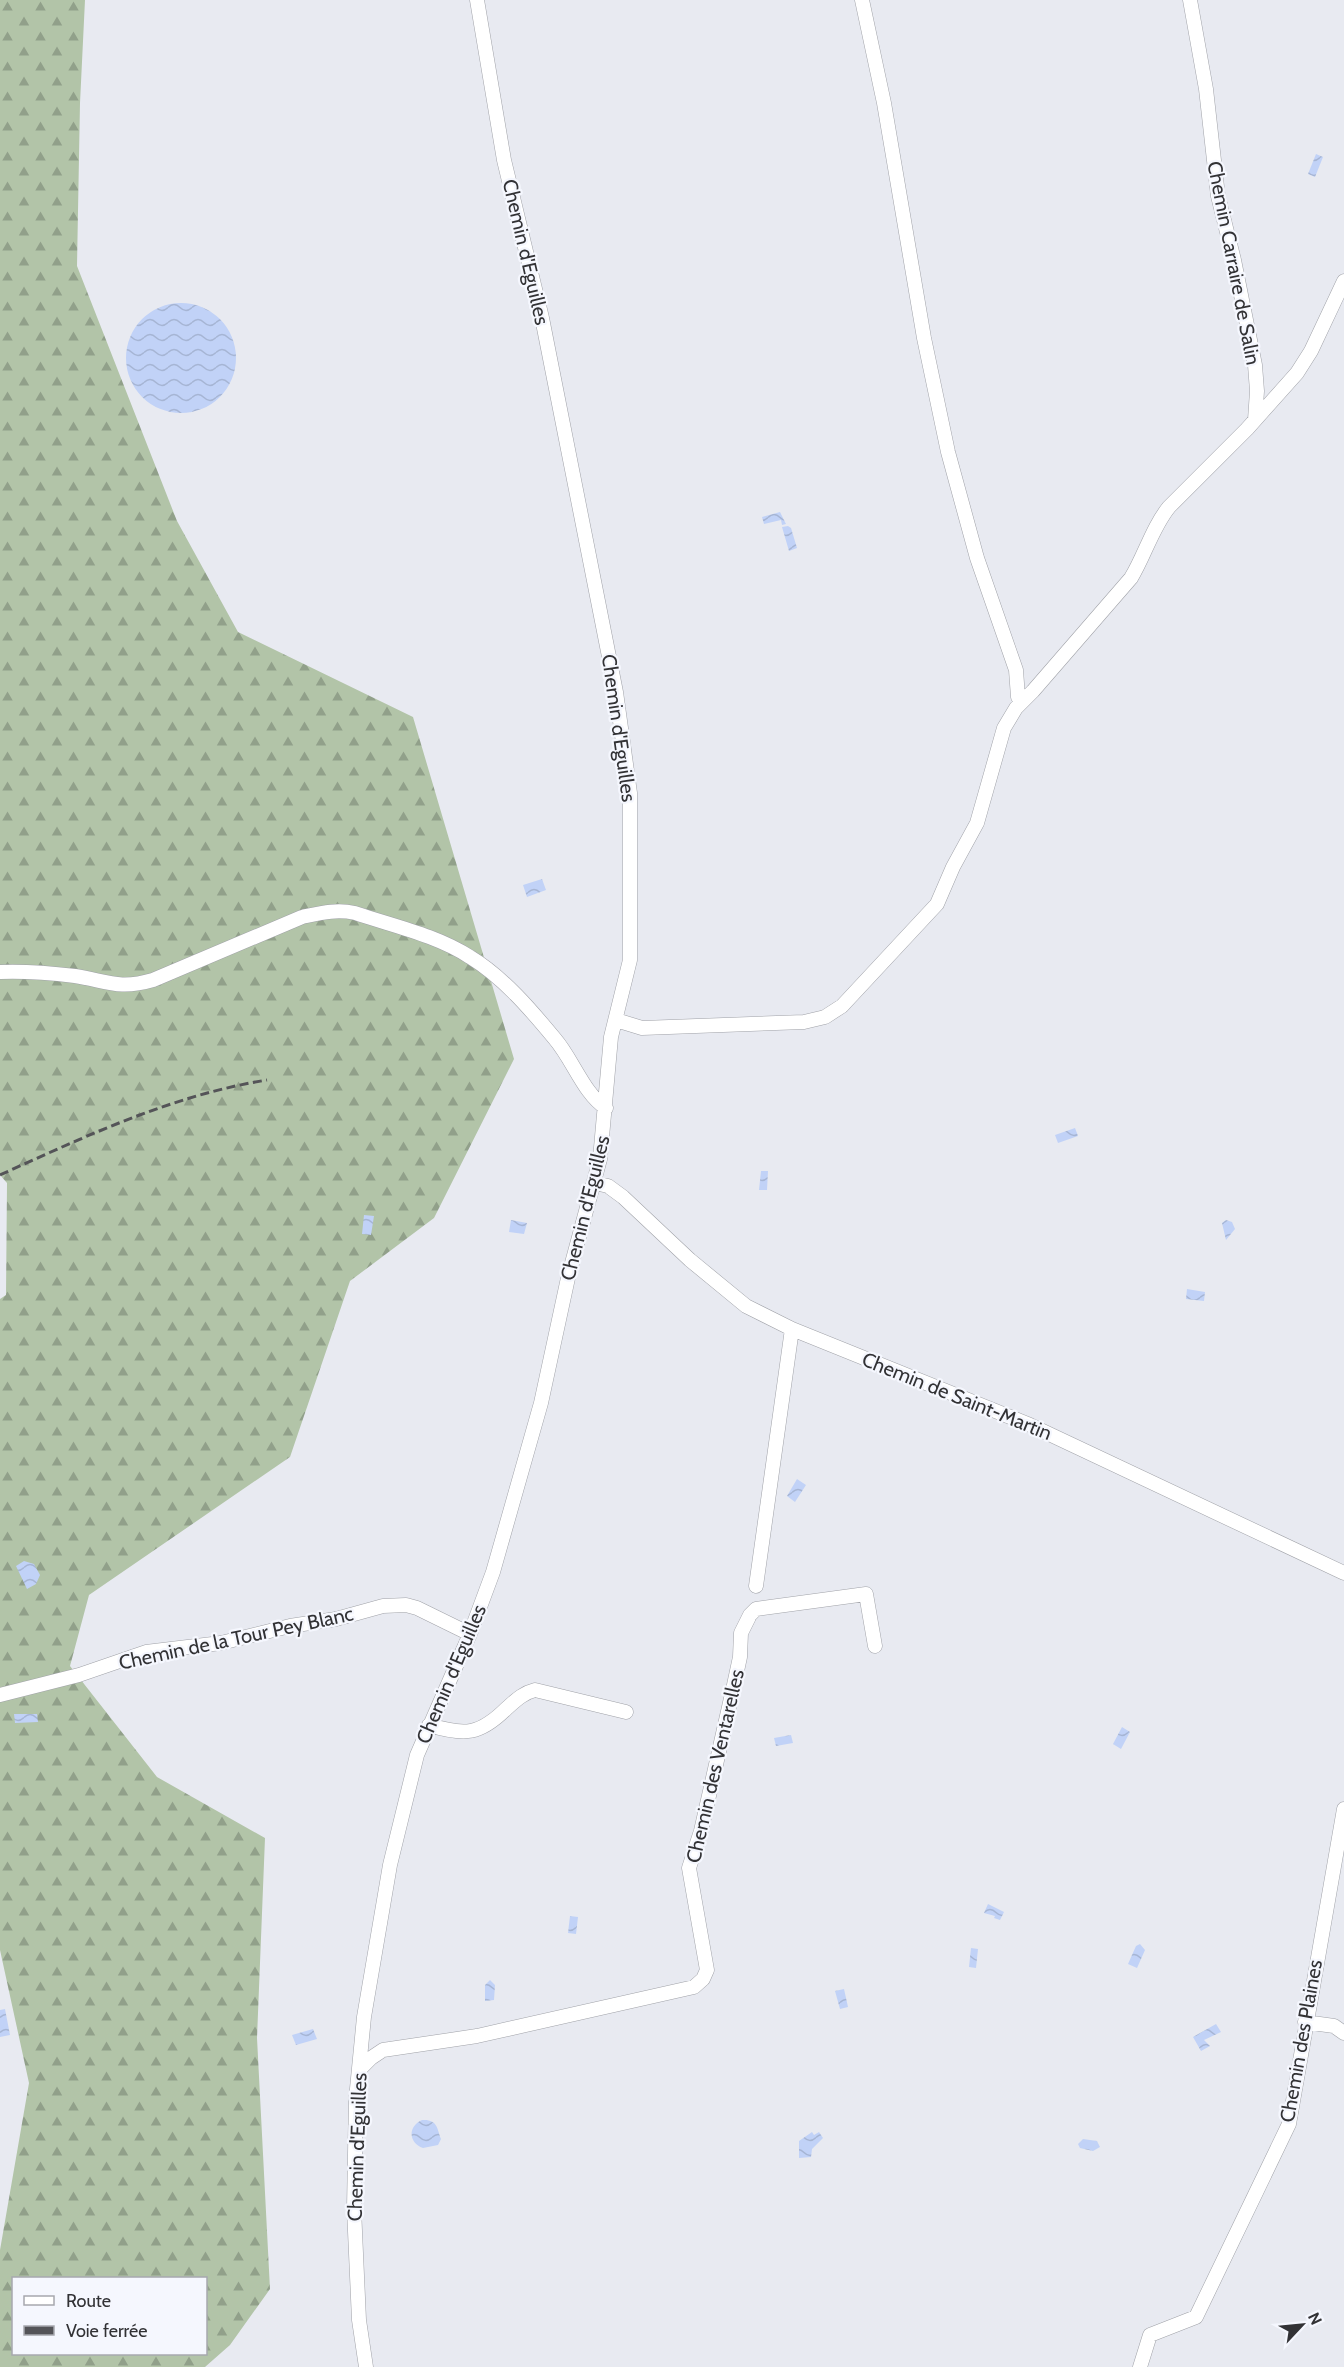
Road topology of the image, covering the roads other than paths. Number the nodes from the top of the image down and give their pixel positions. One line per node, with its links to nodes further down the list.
1 (477, 0): 8 (street, Chemin d'Eguilles)
2 (862, 0): 6 (street)
3 (1190, 0): 5 (street, Chemin Carraire de Salin)
4 (1344, 280): 5 (street)
5 (1255, 420): 6 (street)
6 (1022, 701): 8 (street)
7 (0, 972): 9 (street)
8 (616, 1020): 9 (street, Chemin d'Eguilles)
9 (606, 1108): 10 (street, Chemin d'Eguilles)
10 (595, 1183): 11 (street, Chemin de Saint-Martin); 14 (street, Chemin d'Eguilles)
11 (792, 1329): 12 (street, Chemin de Saint-Martin); 13 (street)
12 (1344, 1573)
13 (756, 1586)
14 (470, 1634): 16 (street, Chemin de la Tour Pey Blanc); 18 (street, Chemin d'Eguilles)
15 (875, 1646): 22 (street, Chemin des Ventarelles)
16 (0, 1695)
17 (626, 1712): 18 (street)
18 (429, 1725): 22 (street, Chemin d'Eguilles)
19 (1344, 1809): 20 (street, Chemin des Plaines)
20 (1305, 2022): 21 (street); 24 (street, Chemin des Plaines)
21 (1344, 2033)
22 (359, 2070): 23 (street, Chemin d'Eguilles)
23 (366, 2367)
24 (1140, 2367)

